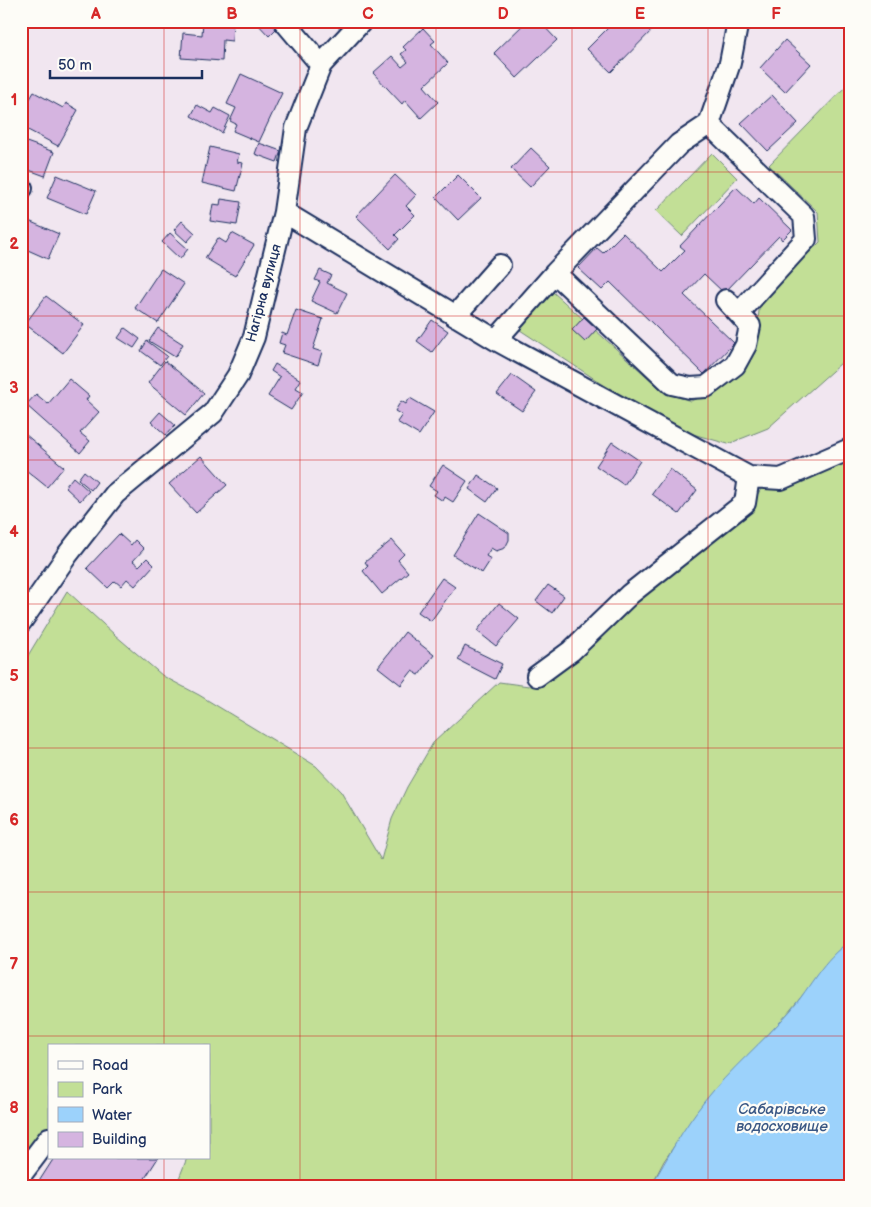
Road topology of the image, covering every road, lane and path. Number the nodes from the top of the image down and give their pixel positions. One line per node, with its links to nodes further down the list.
1 (284, 21): 4 (street)
2 (362, 21): 4 (street, Нагірна вулиця)
3 (738, 21): 5 (street)
4 (321, 66): 6 (street, Нагірна вулиця)
5 (709, 124): 8 (street); 8 (street)
6 (284, 212): 9 (street); 13 (street, Нагірна вулиця)
7 (500, 265): 9 (street)
8 (555, 273): 10 (street)
9 (455, 316): 10 (street)
10 (496, 340): 12 (street)
11 (850, 449): 12 (street)
12 (749, 477): 14 (street)
13 (21, 622)
14 (537, 676)
15 (48, 1139): 16 (street)
16 (21, 1175)

